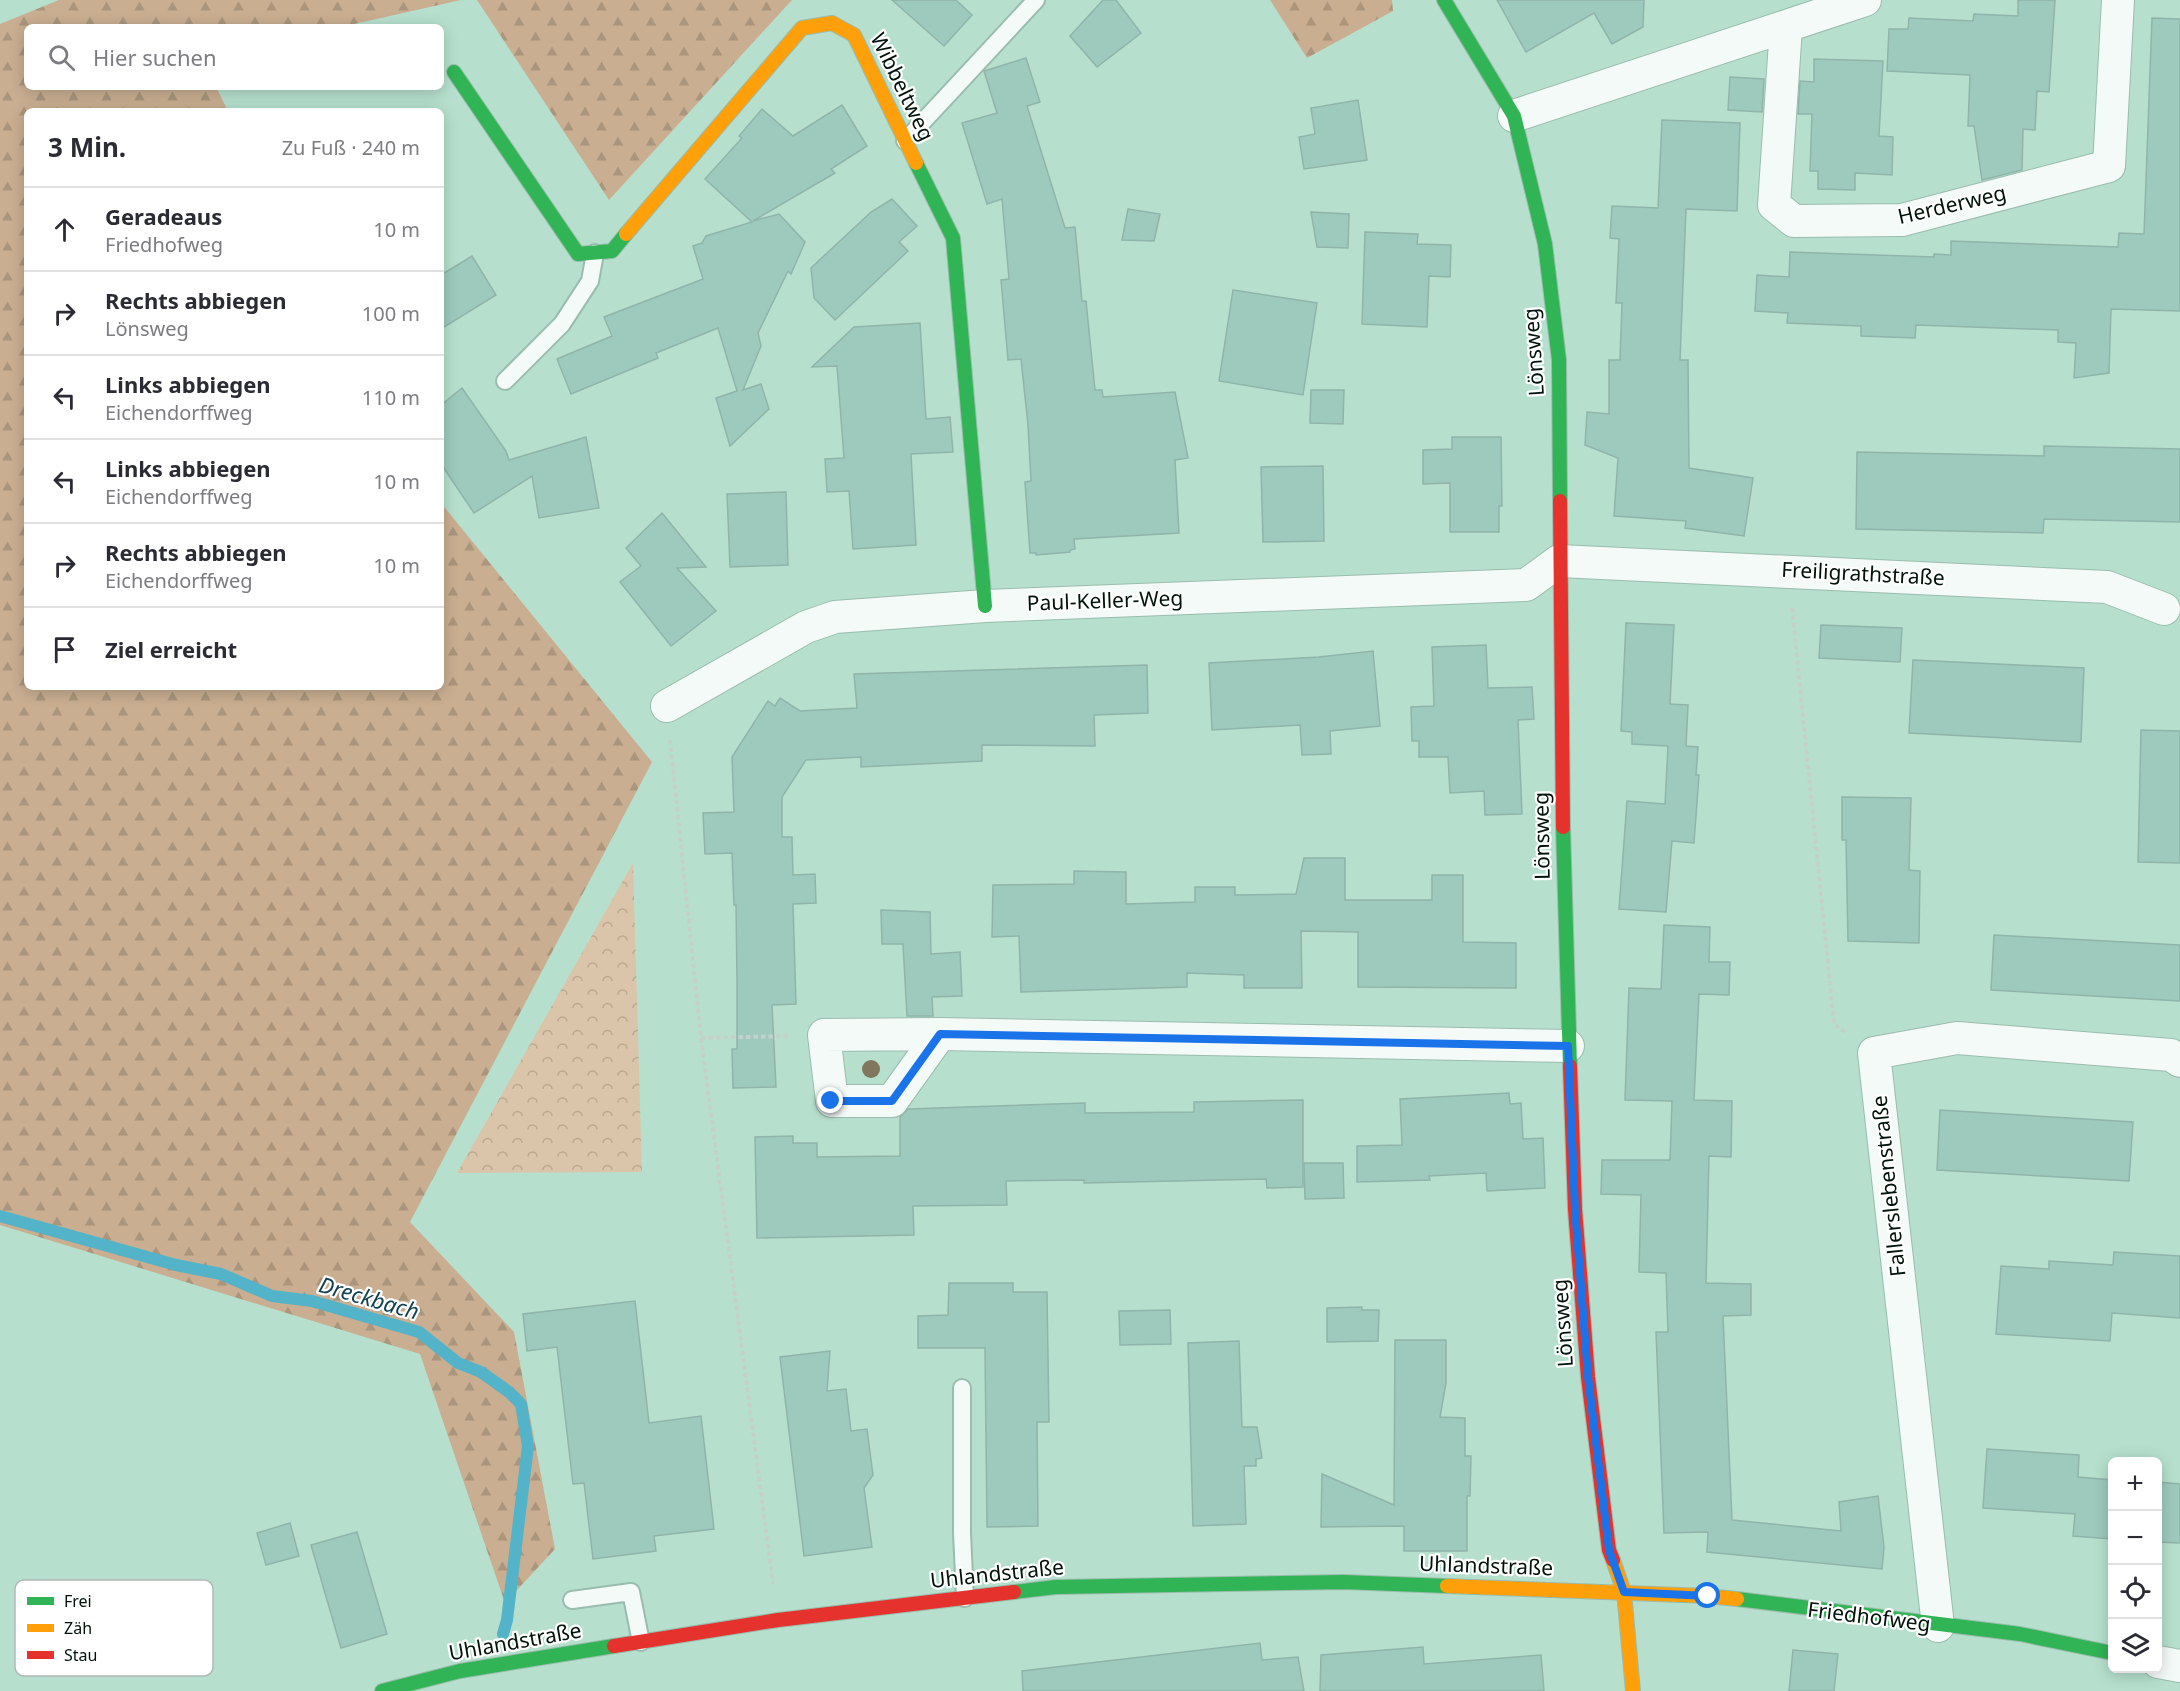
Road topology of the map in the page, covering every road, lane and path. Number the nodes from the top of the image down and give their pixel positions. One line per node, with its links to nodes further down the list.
1 (1036, 0): 8 (lane)
2 (1444, 0): 7 (street, Lönsweg)
3 (1865, 0): 5 (street)
4 (2118, 0): 5 (street, Herderweg)
5 (1786, 27): 7 (street)
6 (454, 72): 9 (street)
7 (1514, 116): 11 (street, Lönsweg)
8 (905, 141): 9 (street, Wibbeltweg); 13 (street, Wibbeltweg)
9 (595, 253): 10 (lane)
10 (505, 381)
11 (1559, 561): 12 (street, Freiligrathstraße); 13 (street, Paul-Keller-Weg); 20 (street, Lönsweg)
12 (1788, 570): 14 (street, Freiligrathstraße); 16 (path)
13 (985, 606): 15 (street, Paul-Keller-Weg)
14 (2164, 609)
15 (667, 706): 19 (path)
16 (1834, 1024)
17 (940, 1034): 18 (street); 18 (street); 20 (street)
18 (824, 1035): 19 (path)
19 (701, 1038): 26 (path)
20 (1568, 1046): 23 (street, Lönsweg)
21 (2180, 1061): 27 (street, Fallerslebenstraße)
22 (962, 1388): 24 (lane)
23 (1624, 1592): 24 (street, Uhlandstraße); 27 (street, Friedhofweg); 33 (street, Lönsweg)
24 (965, 1598): 26 (street, Uhlandstraße)
25 (572, 1600): 28 (lane)
26 (778, 1620): 28 (street, Uhlandstraße)
27 (1938, 1626): 29 (street, Friedhofweg)
28 (641, 1642): 32 (street, Uhlandstraße)
29 (2108, 1652)
30 (2162, 1663): 31 (street)
31 (2180, 1666)
32 (382, 1691)
33 (1634, 1691)

